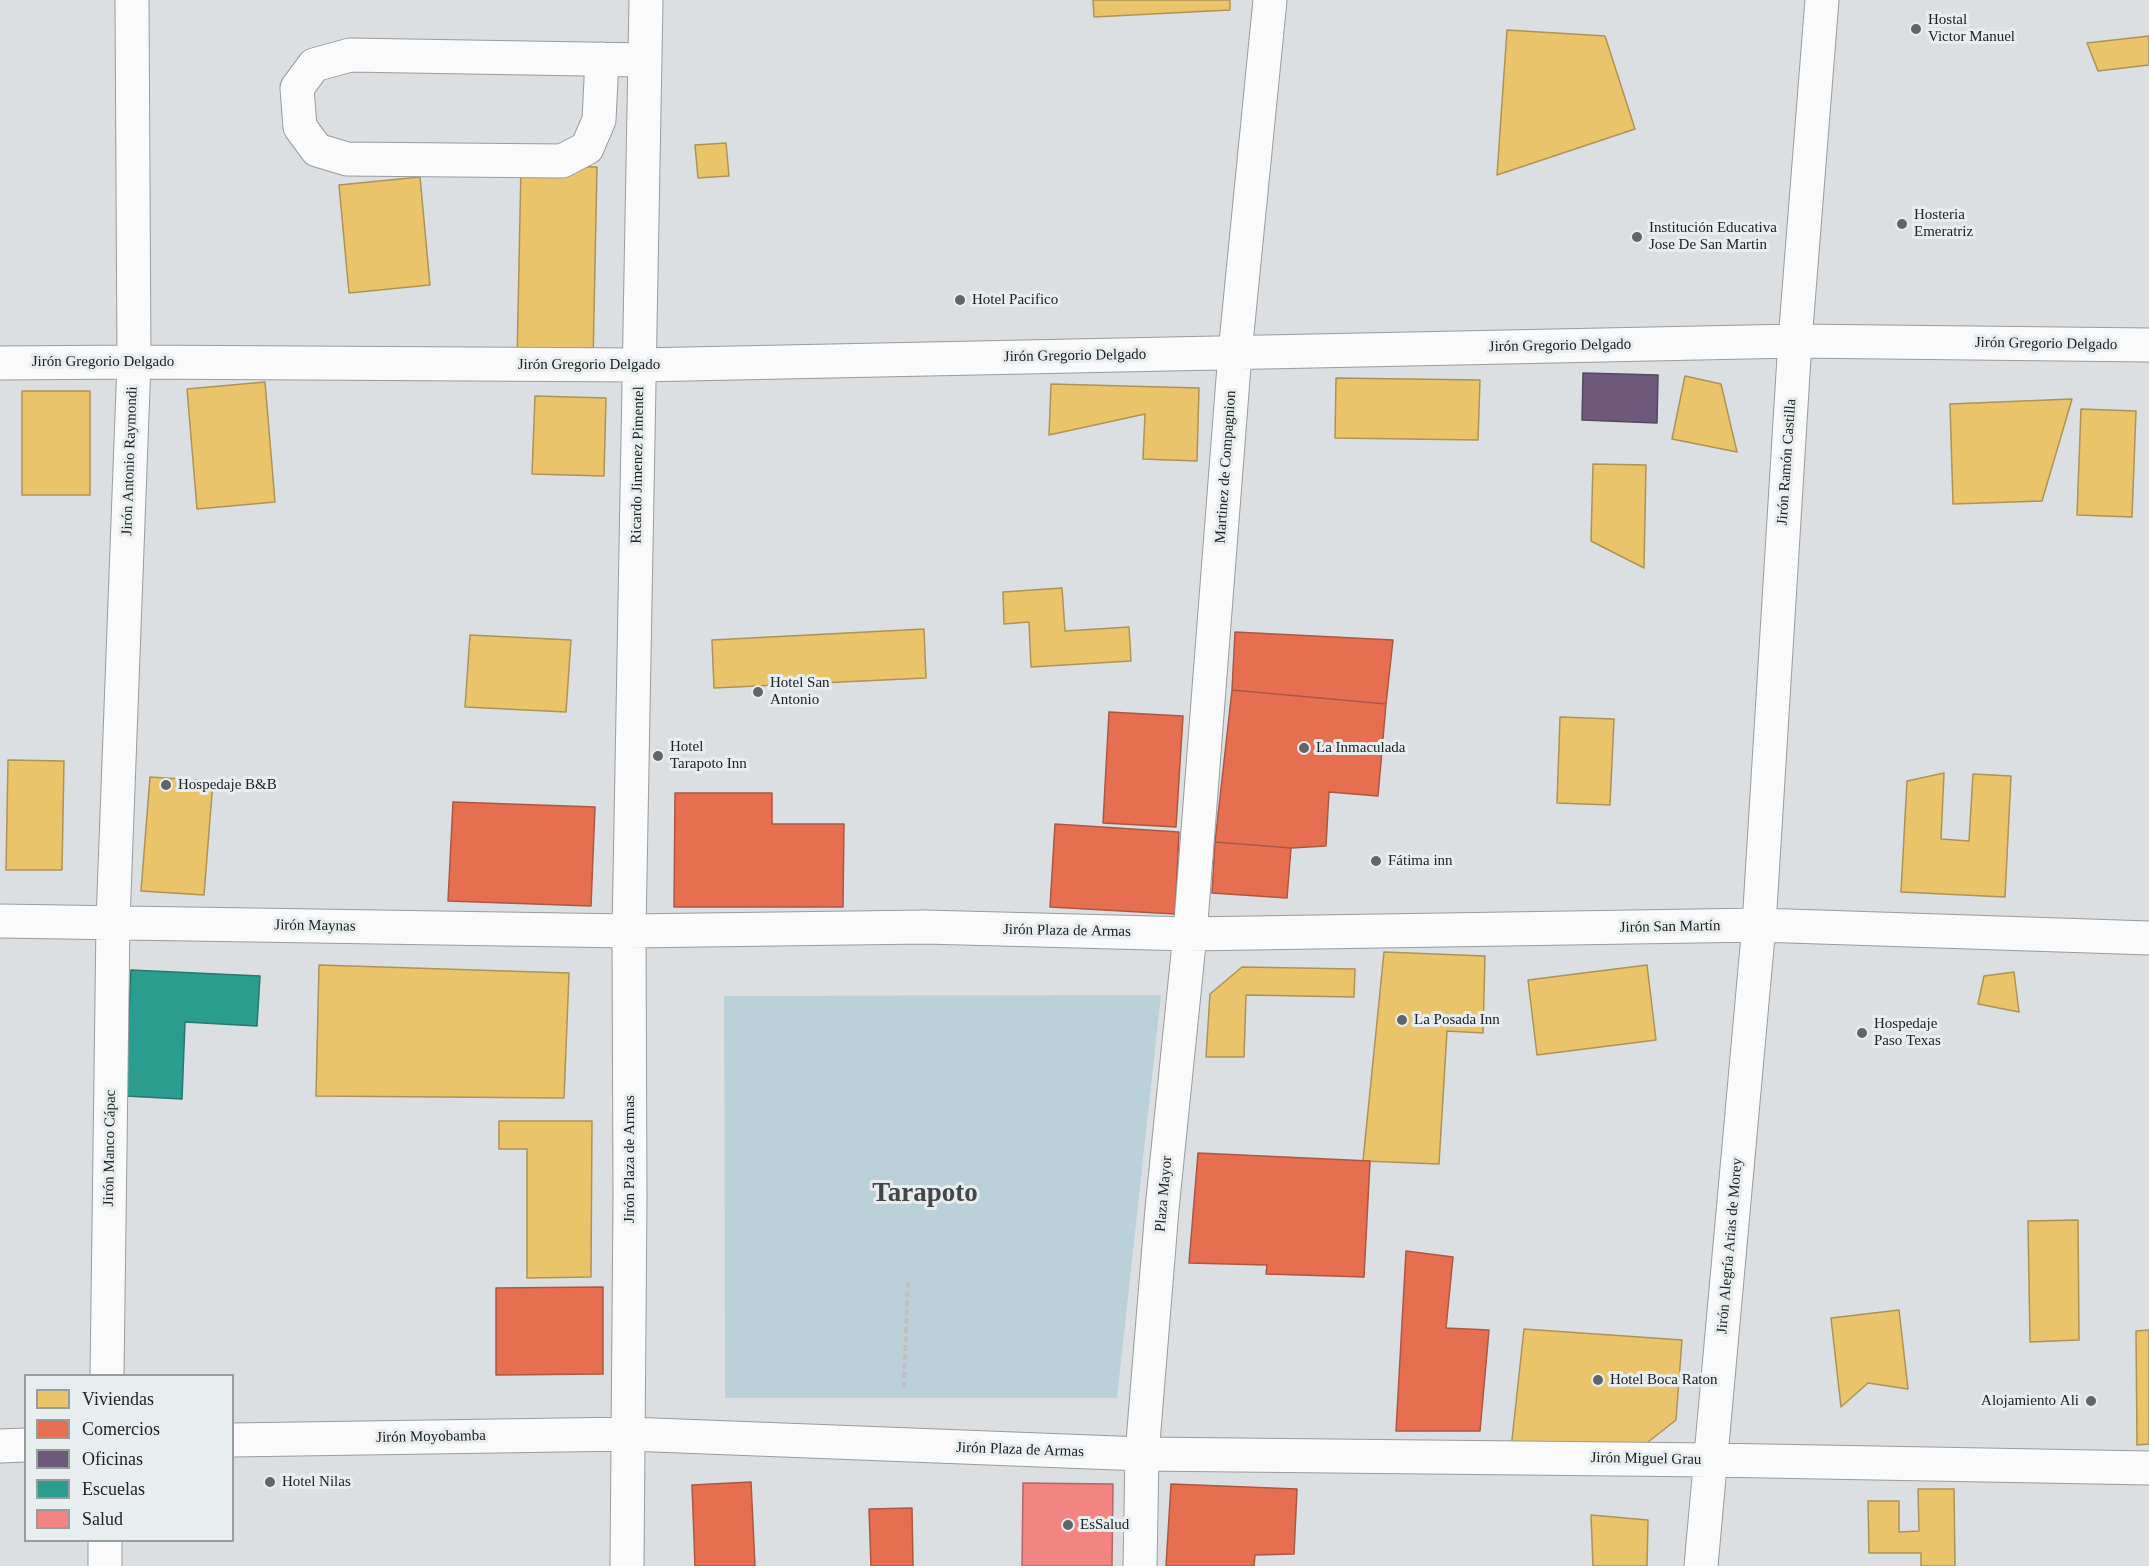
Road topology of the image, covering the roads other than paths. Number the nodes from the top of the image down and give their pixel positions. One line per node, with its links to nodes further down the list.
1 (132, 0): 10 (street, Jirón Antonio Raymondi)
2 (646, 0): 6 (street, Ricardo Jimenez Pimentel)
3 (1270, 0): 9 (street, Martinez de Compagnion)
4 (1822, 0): 7 (street, Jirón Ramón Castilla)
5 (602, 60): 5 (street); 6 (street)
6 (645, 60): 12 (street, Ricardo Jimenez Pimentel)
7 (1795, 341): 8 (street, Jirón Gregorio Delgado); 9 (street, Jirón Gregorio Delgado); 15 (street, Jirón Ramón Castilla)
8 (2149, 345)
9 (1235, 353): 12 (street, Jirón Gregorio Delgado); 17 (street, Martinez de Compagnion)
10 (134, 362): 11 (street, Jirón Gregorio Delgado); 12 (street, Jirón Gregorio Delgado); 14 (street, Jirón Antonio Raymondi)
11 (0, 363)
12 (639, 365): 16 (street, Ricardo Jimenez Pimentel)
13 (0, 921): 14 (street, Jirón Maynas)
14 (114, 921): 16 (street, Jirón Maynas); 19 (street, Jirón Manco Cápac)
15 (1759, 926): 17 (street, Jirón San Martín); 18 (street, Jirón San Martín); 25 (street, Jirón Alegría Arias de Morey)
16 (629, 931): 17 (street, Jirón Plaza de Armas); 20 (street, Jirón Plaza de Armas)
17 (1190, 934): 24 (street, Plaza Mayor)
18 (2149, 938)
19 (107, 1374)
20 (629, 1434): 21 (street, Jirón Moyobamba); 24 (street, Jirón Plaza de Armas); 29 (street)
21 (234, 1440)
22 (24, 1445): 23 (street)
23 (0, 1446)
24 (1142, 1454): 25 (street, Jirón Miguel Grau); 30 (street, Plaza Mayor)
25 (1711, 1460): 26 (street, Jirón Miguel Grau); 31 (street, Jirón Alegría Arias de Morey)
26 (2149, 1468)
27 (105, 1542): 28 (street)
28 (105, 1566)
29 (627, 1566)
30 (1140, 1566)
31 (1701, 1566)

